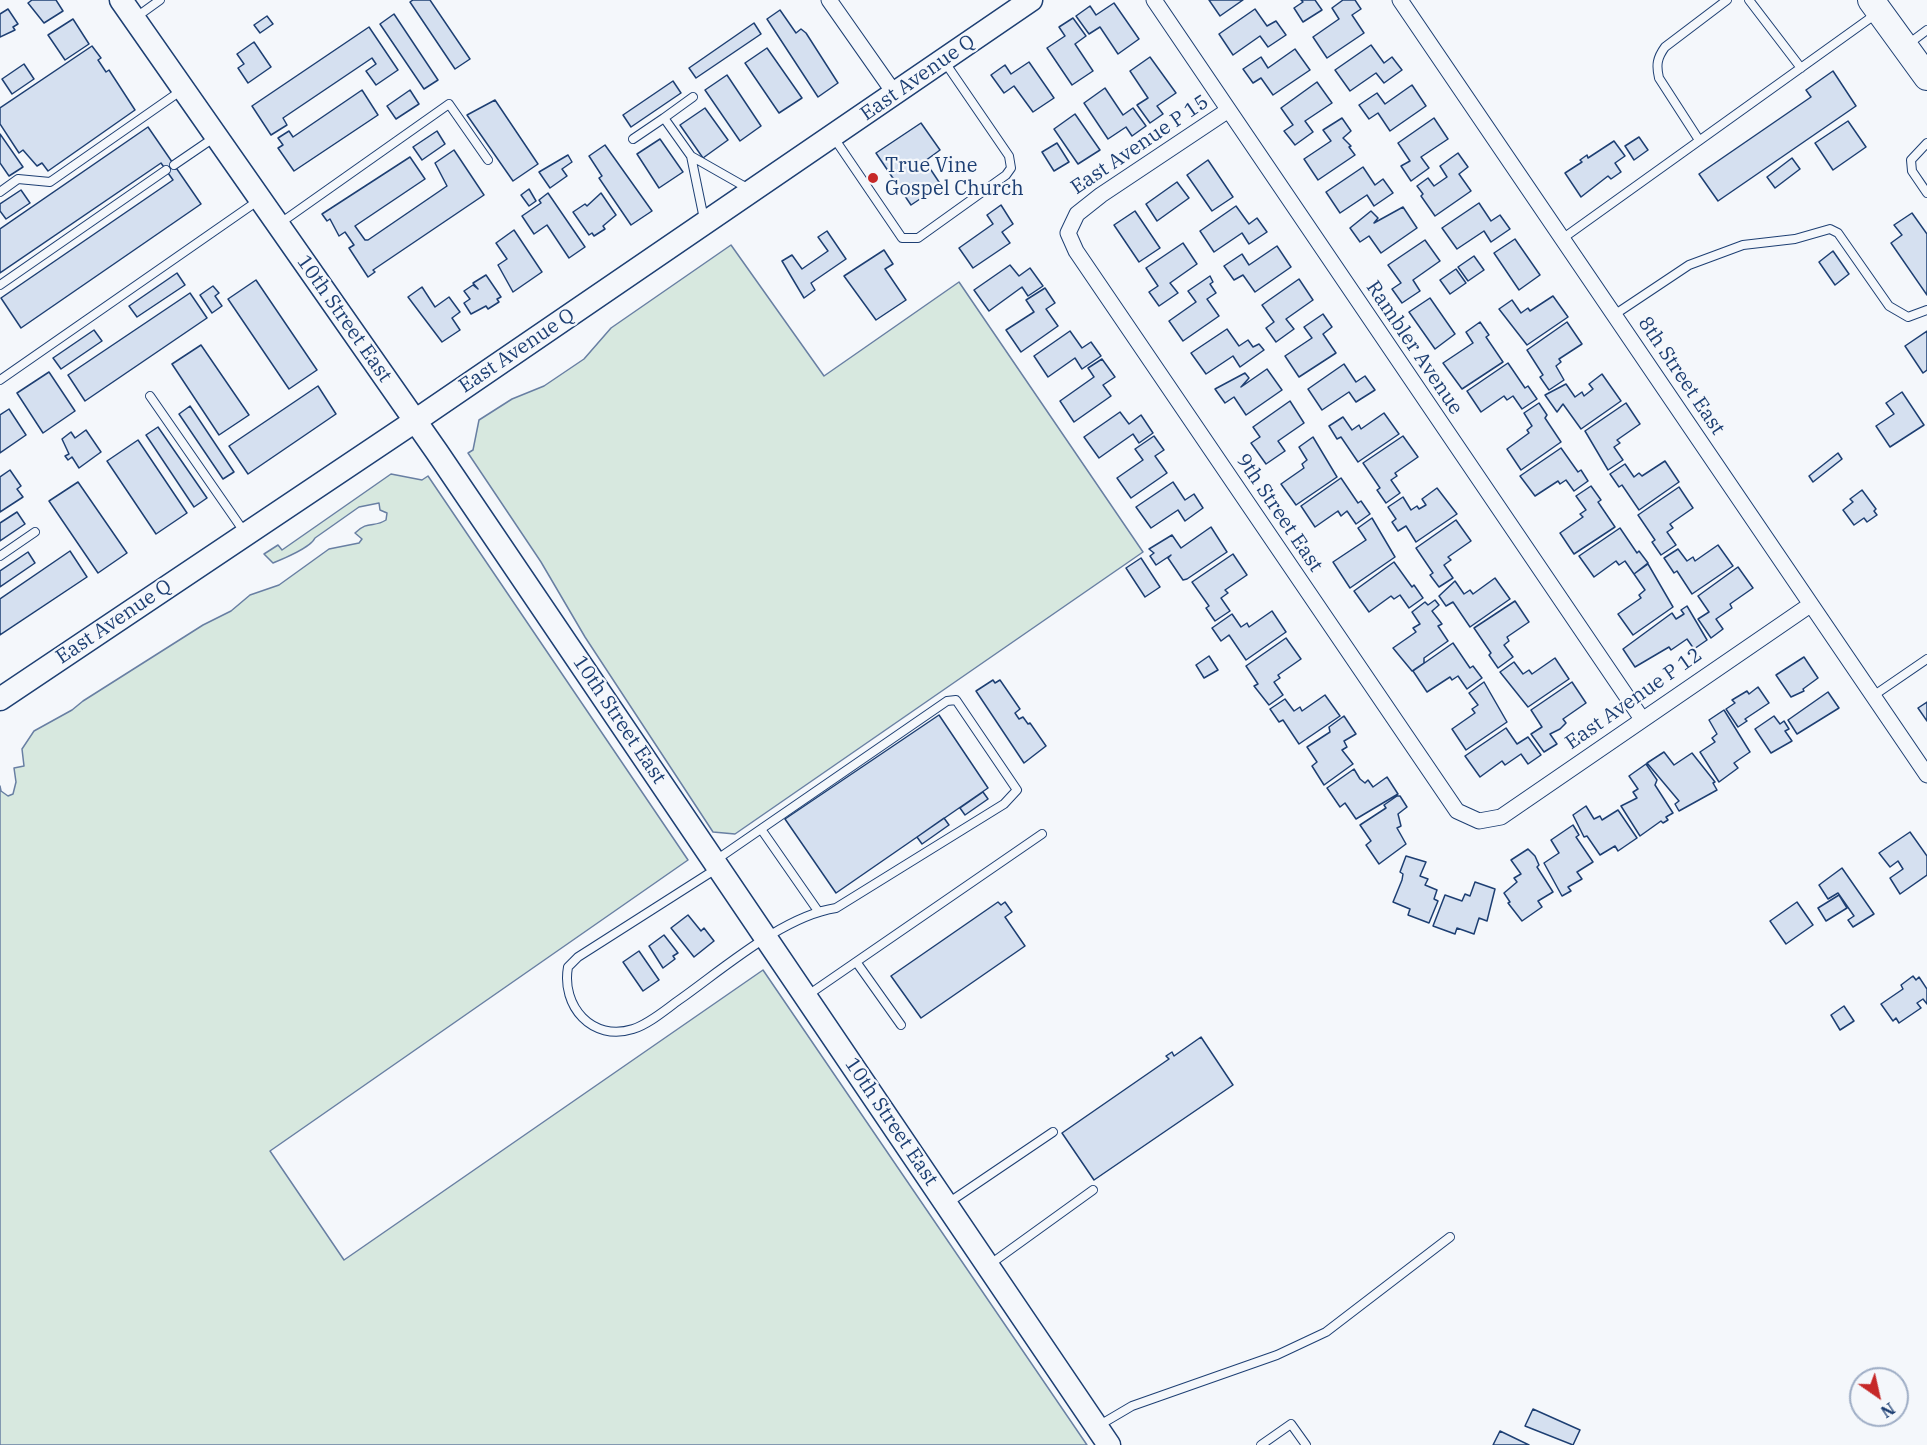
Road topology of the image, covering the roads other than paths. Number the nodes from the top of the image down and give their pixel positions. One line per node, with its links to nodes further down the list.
1 (121, 0): 10 (main road, 10th Street East)
2 (160, 0): 10 (lane)
3 (829, 0): 17 (street)
4 (1031, 0): 13 (main road, East Avenue Q)
5 (1154, 0): 19 (street, Rambler Avenue)
6 (1400, 0): 37 (street, 8th Street East)
7 (1727, 0): 24 (lane)
8 (1749, 0): 14 (lane)
9 (1875, 6): 12 (main road); 14 (lane)
10 (134, 19): 16 (main road, 10th Street East)
11 (1927, 30): 12 (lane)
12 (1906, 46): 15 (main road)
13 (944, 60): 17 (main road, East Avenue Q); 22 (lane)
14 (1801, 68): 24 (lane)
15 (1927, 77)
16 (183, 89): 21 (main road, 10th Street East); 30 (lane)
17 (895, 94): 22 (main road, East Avenue Q)
18 (693, 97): 20 (lane)
19 (1227, 111): 34 (street, East Avenue P 15); 51 (street, Rambler Avenue)
20 (664, 118): 23 (lane); 26 (lane)
21 (216, 136): 28 (lane); 33 (main road, 10th Street East)
22 (833, 137): 31 (main road, East Avenue Q)
23 (633, 139)
24 (1699, 141): 37 (lane)
25 (1927, 143): 32 (lane)
26 (691, 156): 31 (lane); 35 (lane)
27 (488, 160): 36 (lane)
28 (174, 165)
29 (166, 170): 38 (lane)
30 (1, 189)
31 (753, 191): 35 (main road, East Avenue Q)
32 (1927, 193)
33 (260, 200): 36 (main road, 10th Street East); 41 (lane)
34 (1077, 214): 53 (street, 9th Street East)
35 (705, 224): 43 (main road, East Avenue Q)
36 (278, 225): 43 (main road, 10th Street East)
37 (1562, 239): 40 (street, 8th Street East)
38 (0, 285)
39 (1927, 310): 40 (lane)
40 (1614, 315): 47 (street, 8th Street East)
41 (0, 380)
42 (150, 396): 45 (lane)
43 (415, 421): 45 (main road, East Avenue Q); 56 (main road, 10th Street East)
44 (35, 532): 46 (lane)
45 (246, 534): 50 (main road, East Avenue Q)
46 (0, 556)
47 (1810, 604): 49 (street, 8th Street East); 51 (street, East Avenue P 12)
48 (1927, 659): 49 (lane)
49 (1874, 696): 52 (street, 8th Street East)
50 (0, 699)
51 (1642, 719): 53 (street, East Avenue P 12)
52 (1927, 775)
53 (1479, 821)
54 (761, 829): 56 (lane); 57 (lane); 57 (lane)
55 (1042, 834): 59 (lane)
56 (717, 864): 58 (main road, 10th Street East); 58 (lane)
57 (818, 911): 58 (lane)
58 (768, 939): 60 (main road, 10th Street East)
59 (857, 963): 60 (lane); 61 (lane)
60 (807, 996): 64 (main road, 10th Street East)
61 (901, 1025)
62 (1053, 1132): 64 (lane)
63 (1093, 1190): 66 (lane)
64 (946, 1204): 66 (main road, 10th Street East)
65 (1450, 1237): 67 (lane)
66 (988, 1266): 67 (main road, 10th Street East)
67 (1103, 1436)
68 (1261, 1445): 69 (lane)
69 (1306, 1445)

